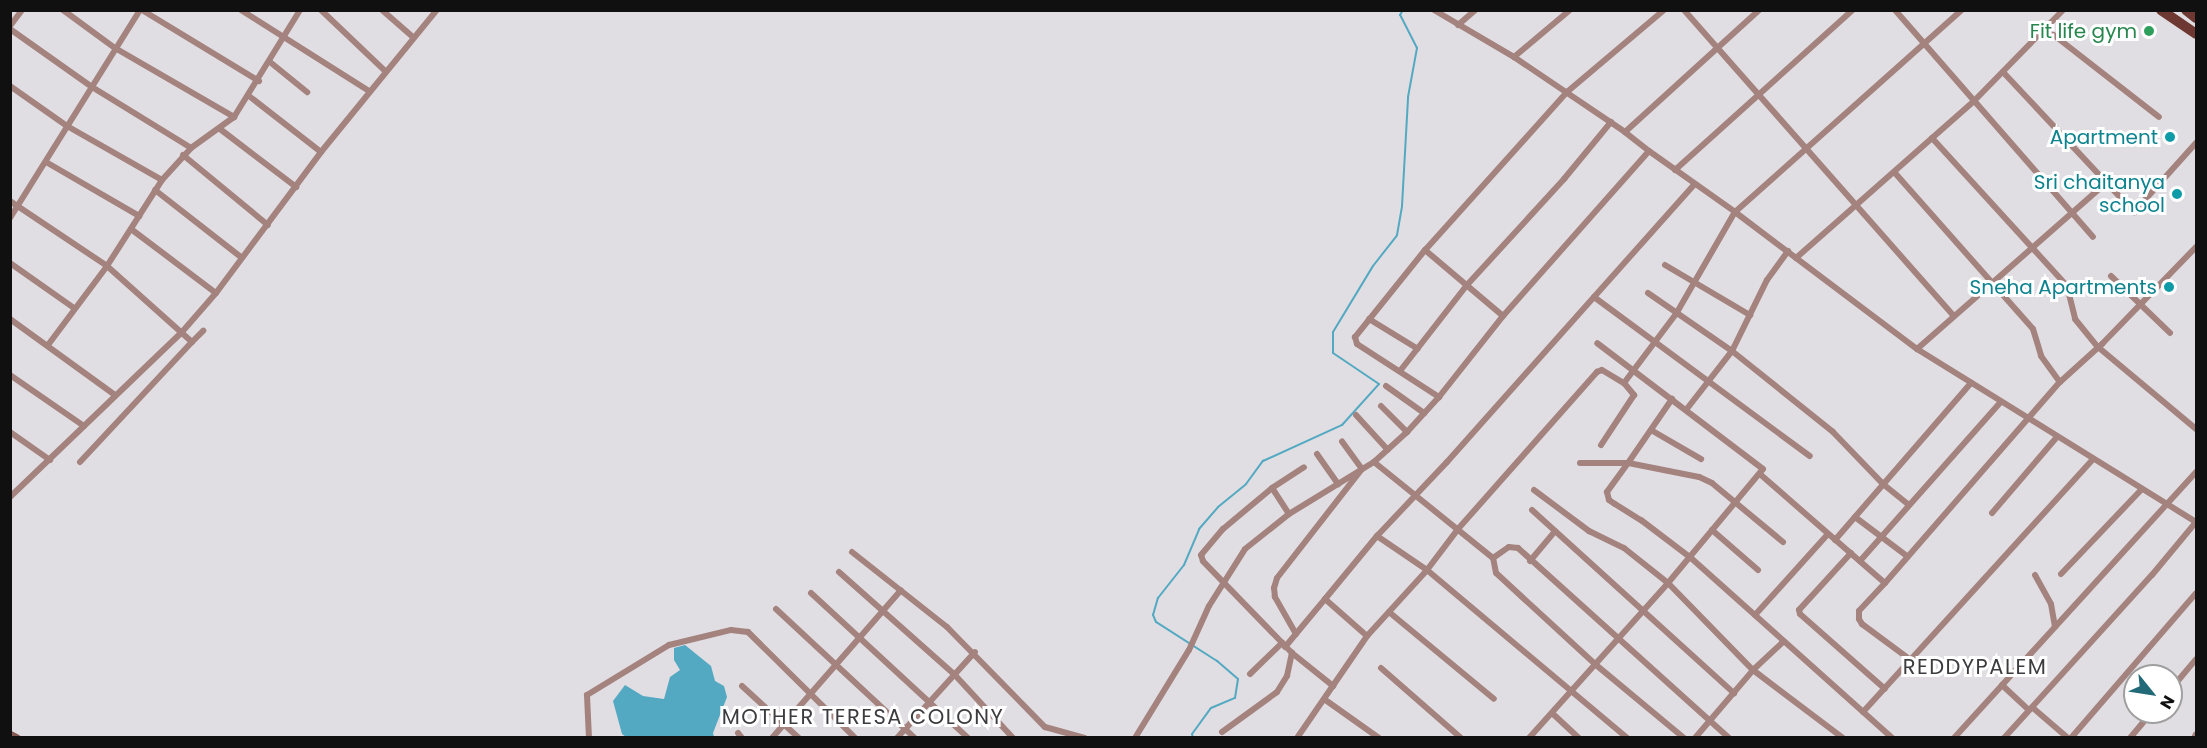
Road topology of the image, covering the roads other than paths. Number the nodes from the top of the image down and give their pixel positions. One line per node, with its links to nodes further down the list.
1 (22, 10): 23 (street)
2 (63, 10): 29 (street)
3 (141, 10): 29 (street); 35 (street)
4 (241, 10): 26 (street)
5 (300, 10): 26 (street)
6 (321, 10): 33 (street)
7 (382, 10): 27 (street)
8 (437, 10): 27 (street)
9 (1434, 10): 22 (street)
10 (1475, 10): 22 (street)
11 (1570, 10): 31 (street)
12 (1664, 10): 40 (street)
13 (1684, 10): 30 (street)
14 (1759, 10): 30 (street)
15 (1853, 10): 41 (street)
16 (1895, 10): 28 (street)
17 (1962, 10): 28 (street)
18 (2063, 10): 24 (street)
19 (2161, 10): 25 (main road)
20 (2186, 10): 21 (main road)
21 (2196, 18)
22 (1458, 25): 31 (street)
23 (10, 27): 37 (street)
24 (2046, 28): 34 (street); 45 (street)
25 (2196, 34)
26 (283, 37): 32 (street); 38 (street)
27 (413, 37): 33 (street)
28 (1925, 45): 43 (street); 53 (street)
29 (115, 48): 37 (street); 44 (street)
30 (1716, 48): 41 (street); 49 (street)
31 (1514, 57): 40 (street)
32 (270, 62): 35 (street); 39 (street)
33 (385, 71): 38 (street)
34 (2002, 72): 43 (street); 61 (street)
35 (259, 81): 42 (street)
36 (10, 86): 47 (street)
37 (92, 87): 47 (street); 52 (street)
38 (369, 91): 55 (street)
39 (307, 92)
40 (1567, 92): 46 (street); 77 (street)
41 (1758, 95): 53 (street); 58 (street)
42 (249, 96): 44 (street); 55 (street)
43 (1974, 101): 50 (street); 69 (street)
44 (234, 117): 48 (street)
45 (2159, 117)
46 (1611, 122): 49 (street); 87 (street)
47 (68, 126): 57 (street); 60 (street)
48 (220, 129): 52 (street); 63 (street)
49 (1624, 132): 54 (street)
50 (1932, 138): 59 (street); 76 (street)
51 (2196, 143): 61 (street)
52 (190, 148): 56 (street)
53 (1807, 150): 66 (street); 68 (street)
54 (1649, 151): 58 (street); 95 (street)
55 (321, 152): 63 (street)
56 (183, 155): 60 (street); 72 (street)
57 (46, 162): 67 (street); 70 (street)
58 (1675, 170): 62 (street)
59 (1895, 173): 66 (street); 85 (street)
60 (162, 180): 64 (street)
61 (2108, 182): 69 (street)
62 (1694, 184): 68 (street); 90 (street)
63 (296, 187): 72 (street)
64 (155, 190): 70 (street); 79 (street)
65 (10, 201): 67 (street)
66 (1857, 204): 80 (street); 96 (street)
67 (19, 207): 71 (street); 83 (street)
68 (1736, 212): 78 (street); 86 (street)
69 (2072, 214): 74 (street); 76 (street)
70 (139, 216): 73 (street)
71 (10, 218)
72 (268, 225): 79 (street)
73 (131, 229): 83 (street); 88 (street)
74 (2092, 237)
75 (2196, 247): 91 (street)
76 (2032, 248): 85 (street); 106 (street)
77 (1425, 250): 87 (street); 98 (street)
78 (1788, 251): 80 (street); 94 (street)
79 (242, 258): 88 (street)
80 (1796, 258): 108 (street)
81 (10, 263): 92 (street)
82 (1665, 265): 86 (street)
83 (107, 266): 92 (street); 100 (street)
84 (2110, 276): 91 (street)
85 (1992, 282): 96 (street); 114 (street)
86 (1694, 283): 93 (street); 94 (street)
87 (1467, 285): 95 (street); 107 (street)
88 (216, 293): 100 (street)
89 (1648, 293): 93 (street)
90 (1594, 297): 103 (street); 155 (street)
91 (2140, 304): 101 (street); 106 (street)
92 (74, 308): 105 (street)
93 (1676, 314): 103 (street); 109 (street)
94 (1750, 315): 109 (street)
95 (1503, 316): 119 (street)
96 (1953, 316): 108 (street)
97 (10, 319): 105 (street)
98 (1369, 319): 107 (street); 110 (street)
99 (203, 331): 102 (street)
100 (182, 332): 102 (street); 118 (street)
101 (2170, 333)
102 (192, 342): 141 (street)
103 (1655, 342): 111 (street); 113 (street)
104 (1597, 343): 111 (street)
105 (48, 345): 118 (street)
106 (2098, 347): 114 (street); 128 (street)
107 (1418, 349): 110 (street)
108 (1917, 349): 116 (street)
109 (1732, 351): 113 (street); 150 (street)
110 (1400, 371): 119 (street)
111 (1634, 371): 115 (street); 120 (street)
112 (10, 375): 127 (street)
113 (1707, 381): 123 (street); 137 (street)
114 (2060, 382): 126 (street)
115 (1624, 383): 134 (street); 164 (street)
116 (1971, 383): 121 (street); 150 (street)
117 (1386, 386): 124 (street)
118 (115, 395): 127 (street)
119 (1439, 397): 124 (street)
120 (1672, 399): 123 (street); 129 (street)
121 (2000, 403): 126 (street); 157 (street)
122 (1381, 406): 131 (street)
123 (1686, 410): 148 (street)
124 (1424, 413): 131 (street)
125 (1356, 415): 135 (street)
126 (2027, 418): 132 (street); 174 (street)
127 (84, 426): 140 (street)
128 (2196, 429)
129 (1651, 430): 138 (street); 144 (street)
130 (10, 432): 140 (street)
131 (1407, 432): 135 (street)
132 (2057, 436): 139 (street); 160 (street)
133 (1342, 441): 146 (street)
134 (1601, 445)
135 (1388, 450): 142 (street)
136 (1317, 454): 149 (street)
137 (1810, 456)
138 (1701, 459)
139 (2093, 459): 152 (street); 206 (street)
140 (50, 460): 154 (street)
141 (80, 462)
142 (1374, 462): 146 (street); 155 (street)
143 (1580, 463): 144 (street)
144 (1628, 463): 156 (street); 176 (street)
145 (1304, 467): 151 (street)
146 (1362, 469): 149 (street); 197 (street)
147 (2196, 472): 158 (street)
148 (1761, 475): 156 (street); 167 (street)
149 (1338, 484): 161 (street)
150 (1883, 484): 157 (street); 162 (street)
151 (1272, 488): 161 (street); 184 (street)
152 (2142, 489): 158 (street); 182 (street)
153 (1534, 490): 185 (street)
154 (12, 492)
155 (1415, 495): 164 (street); 168 (street)
156 (1736, 503): 165 (street); 171 (street)
157 (1909, 505): 169 (street)
158 (2169, 505): 163 (street); 196 (street)
159 (1532, 510): 166 (street)
160 (1992, 513)
161 (1288, 514): 184 (street)
162 (1855, 517): 169 (street); 170 (street)
163 (2196, 522): 224 (street)
164 (1458, 528): 175 (street); 179 (street)
165 (1712, 530): 176 (street); 180 (street)
166 (1555, 531): 177 (street); 192 (street)
167 (1828, 534): 170 (street); 195 (street)
168 (1377, 536): 179 (street); 190 (street)
169 (1881, 537): 174 (street); 178 (street)
170 (1835, 540): 173 (street)
171 (1783, 542)
172 (852, 552): 187 (street)
173 (1851, 553): 178 (street); 217 (street)
174 (1908, 557): 186 (street)
175 (1493, 558): 177 (street); 208 (street)
176 (1690, 558): 185 (street); 195 (street)
177 (1530, 561): 200 (street)
178 (1860, 561): 186 (street)
179 (1427, 570): 194 (street); 218 (street)
180 (1758, 570)
181 (839, 572): 193 (street)
182 (2061, 574)
183 (2035, 575): 196 (street)
184 (1224, 582): 202 (street); 244 (street)
185 (1668, 583): 192 (street); 210 (street)
186 (1885, 583): 206 (street)
187 (901, 590): 193 (street); 203 (street)
188 (811, 593): 198 (street)
189 (2196, 593): 257 (street)
190 (1325, 599): 197 (street); 199 (street)
191 (776, 609): 207 (street)
192 (1643, 609): 200 (street); 220 (street)
193 (882, 610): 198 (street); 211 (street)
194 (1389, 612): 199 (street); 222 (street)
195 (1755, 615): 201 (street)
196 (2055, 627): 214 (street)
197 (1296, 634): 202 (street)
198 (859, 636): 207 (street); 223 (street)
199 (1367, 636): 216 (street)
200 (1620, 638): 208 (street); 227 (street)
201 (1784, 641): 210 (street); 225 (street)
202 (1284, 645): 204 (street); 212 (street)
203 (975, 652): 211 (street); 243 (street)
204 (1292, 653): 216 (street); 231 (street)
205 (2196, 659): 213 (street)
206 (1912, 661): 217 (street)
207 (835, 664): 219 (street); 230 (street)
208 (1595, 664): 218 (street); 251 (street)
209 (1381, 668): 247 (street)
210 (1753, 670): 220 (street); 254 (street)
211 (954, 674): 223 (street); 242 (street)
212 (1250, 674)
213 (2183, 675)
214 (2002, 685): 224 (street); 255 (street)
215 (742, 686): 228 (street)
216 (1333, 686): 221 (street)
217 (1886, 689): 225 (street)
218 (1572, 690): 226 (street); 250 (street)
219 (809, 693): 228 (street); 235 (street); 238 (street)
220 (1734, 693): 227 (street)
221 (1324, 699): 245 (street); 246 (street)
222 (1494, 699)
223 (929, 702): 230 (street); 241 (street)
224 (2031, 708): 256 (street); 257 (street)
225 (1863, 712): 233 (street)
226 (1552, 713): 248 (street); 249 (street)
227 (1711, 719): 252 (street); 253 (street)
228 (784, 723): 236 (street); 237 (street)
229 (2142, 724): 258 (street)
230 (905, 728): 239 (street); 240 (street)
231 (1222, 732)
232 (10, 735): 234 (main road)
233 (1891, 737)
234 (16, 738)
235 (589, 738)
236 (772, 738)
237 (799, 738)
238 (855, 738)
239 (897, 738)
240 (915, 738)
241 (968, 738)
242 (1013, 738)
243 (1084, 738)
244 (1135, 738)
245 (1297, 738)
246 (1379, 738)
247 (1461, 738)
248 (1529, 738)
249 (1579, 738)
250 (1627, 738)
251 (1684, 738)
252 (1695, 738)
253 (1730, 738)
254 (1844, 738)
255 (1954, 738)
256 (2004, 738)
257 (2069, 738)
258 (2130, 738)

